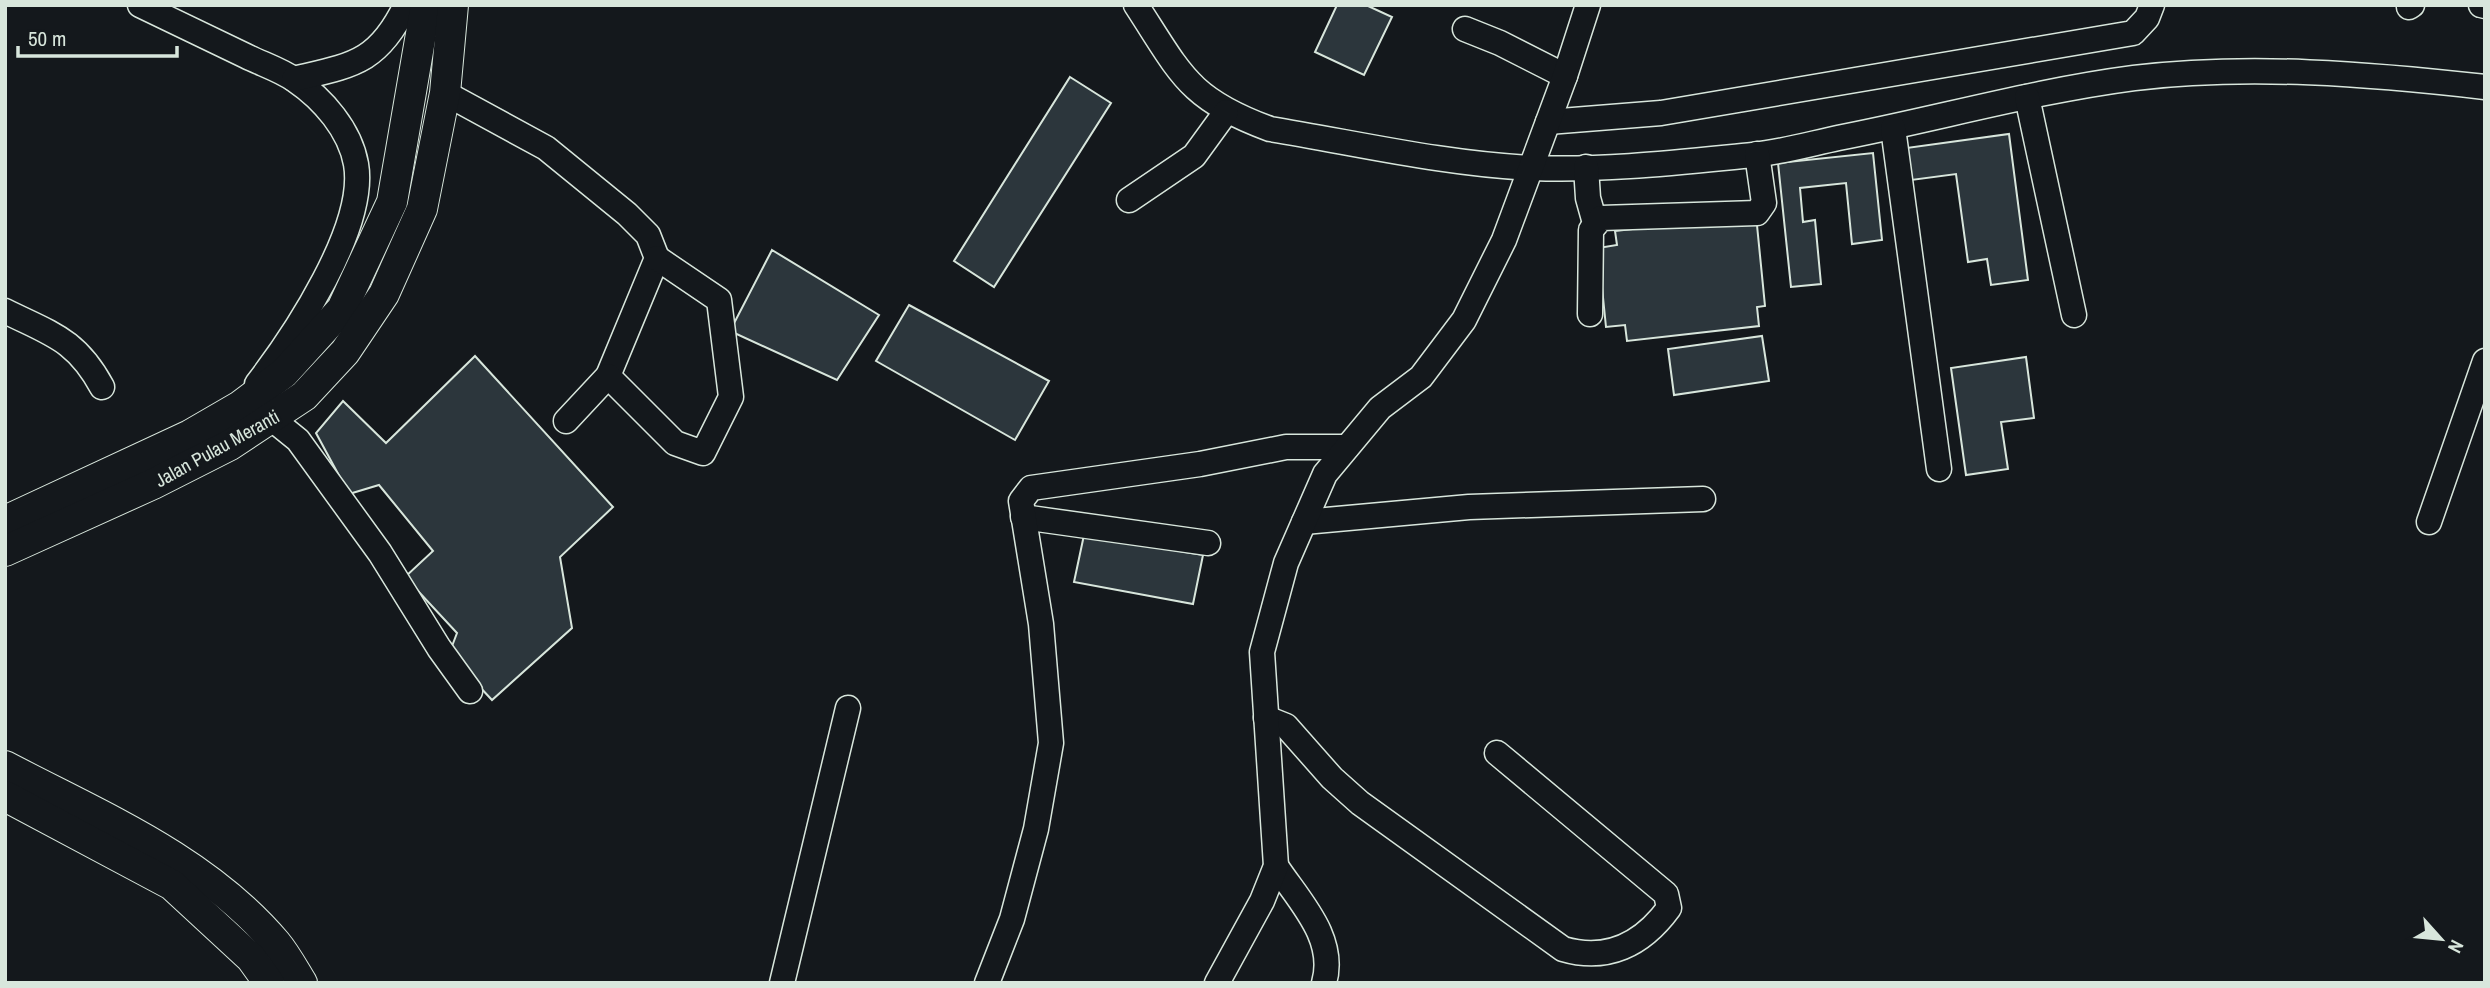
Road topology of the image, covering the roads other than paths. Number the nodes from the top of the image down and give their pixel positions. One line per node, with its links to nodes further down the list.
1 (140, 5): 10 (street)
2 (407, 5): 10 (street)
3 (426, 5): 29 (main road, Jalan Pulau Meranti)
4 (453, 5): 12 (main road, Jalan Pulau Meranti)
5 (1136, 5): 14 (street)
6 (1588, 5): 9 (street)
7 (2152, 5): 15 (street)
8 (1465, 29): 9 (street)
9 (1565, 76): 15 (street)
10 (294, 79): 29 (street)
11 (2485, 87): 13 (street)
12 (445, 93): 22 (street); 30 (main road, Jalan Pulau Meranti)
13 (2027, 97): 16 (street); 25 (street)
14 (1226, 112): 19 (street); 20 (street)
15 (1548, 122): 19 (street)
16 (1893, 128): 17 (street); 33 (street)
17 (1757, 154): 18 (street); 21 (street)
18 (1586, 167): 19 (street); 21 (street)
19 (1532, 168): 32 (street)
20 (1129, 200)
21 (1595, 223): 24 (street)
22 (657, 258): 27 (street); 27 (street)
23 (5, 311): 28 (street)
24 (1590, 314)
25 (2074, 316)
26 (2485, 361): 38 (street)
27 (608, 376): 31 (street)
28 (102, 387)
29 (240, 406): 36 (main road, Jalan Pulau Meranti)
30 (272, 419): 40 (main road, Jalan Pulau Meranti); 41 (street)
31 (566, 421)
32 (1347, 447): 35 (street); 37 (street)
33 (1939, 470)
34 (1703, 499): 37 (street)
35 (1023, 517): 39 (street); 51 (street)
36 (5, 521)
37 (1304, 522): 43 (street)
38 (2430, 522)
39 (1208, 542)
40 (5, 551)
41 (470, 691)
42 (848, 708): 50 (street)
43 (1266, 718): 44 (street); 47 (street)
44 (1497, 753)
45 (5, 766): 49 (main road)
46 (5, 796): 48 (main road)
47 (1276, 866): 52 (street); 53 (street)
48 (269, 983)
49 (302, 983)
50 (782, 983)
51 (987, 983)
52 (1217, 983)
53 (1324, 983)

